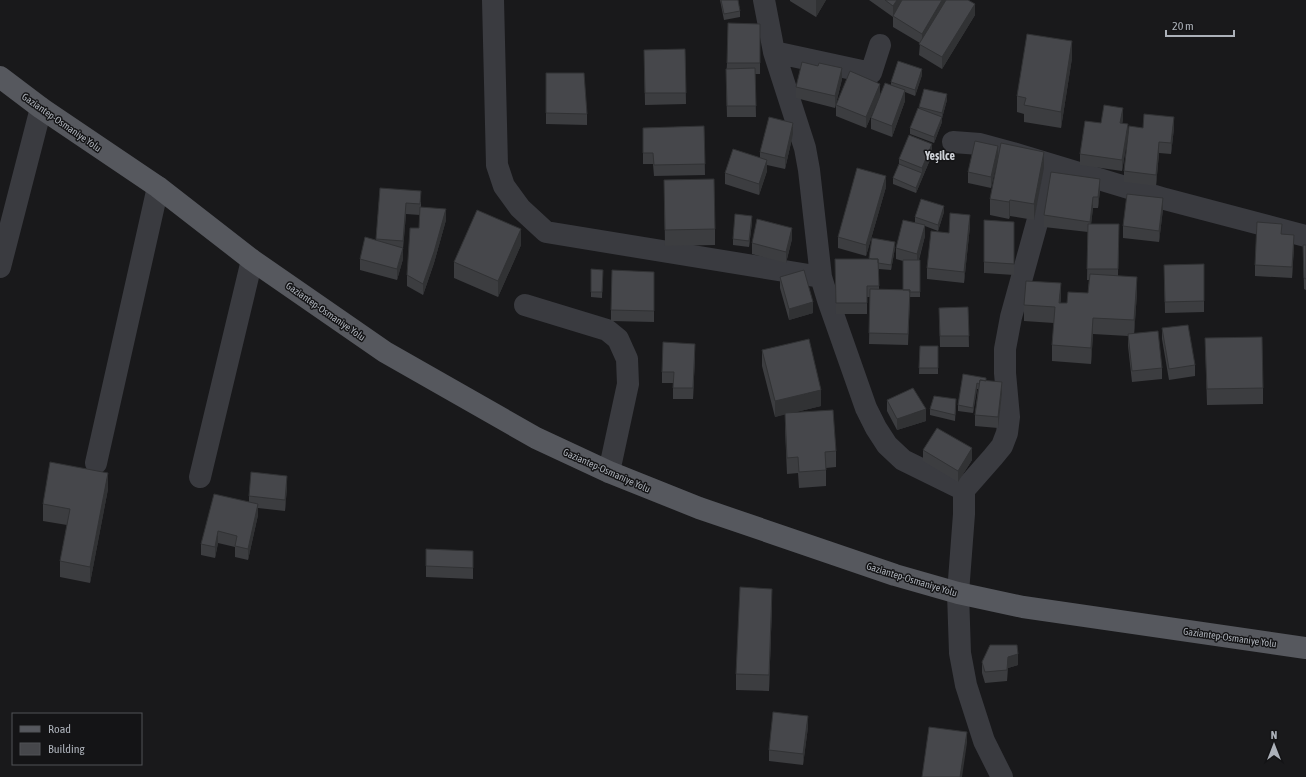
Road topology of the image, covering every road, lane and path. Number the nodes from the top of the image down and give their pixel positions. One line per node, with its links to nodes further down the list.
1 (493, 0): 13 (street)
2 (764, 0): 4 (street)
3 (880, 45): 4 (street)
4 (774, 52): 13 (street)
5 (0, 77): 6 (main road, Gaziantep-Osmaniye Yolu)
6 (41, 108): 9 (main road, Gaziantep-Osmaniye Yolu); 12 (street)
7 (953, 142): 8 (street)
8 (1053, 165): 10 (street); 18 (street)
9 (158, 187): 11 (main road, Gaziantep-Osmaniye Yolu); 15 (street)
10 (1306, 236)
11 (252, 260): 16 (main road, Gaziantep-Osmaniye Yolu); 17 (street)
12 (0, 267)
13 (821, 277): 18 (street)
14 (525, 305): 16 (street)
15 (96, 463)
16 (609, 472): 19 (main road, Gaziantep-Osmaniye Yolu)
17 (200, 477)
18 (964, 490): 19 (street)
19 (958, 593): 20 (main road, Gaziantep-Osmaniye Yolu); 21 (street)
20 (1306, 648)
21 (1002, 777)

